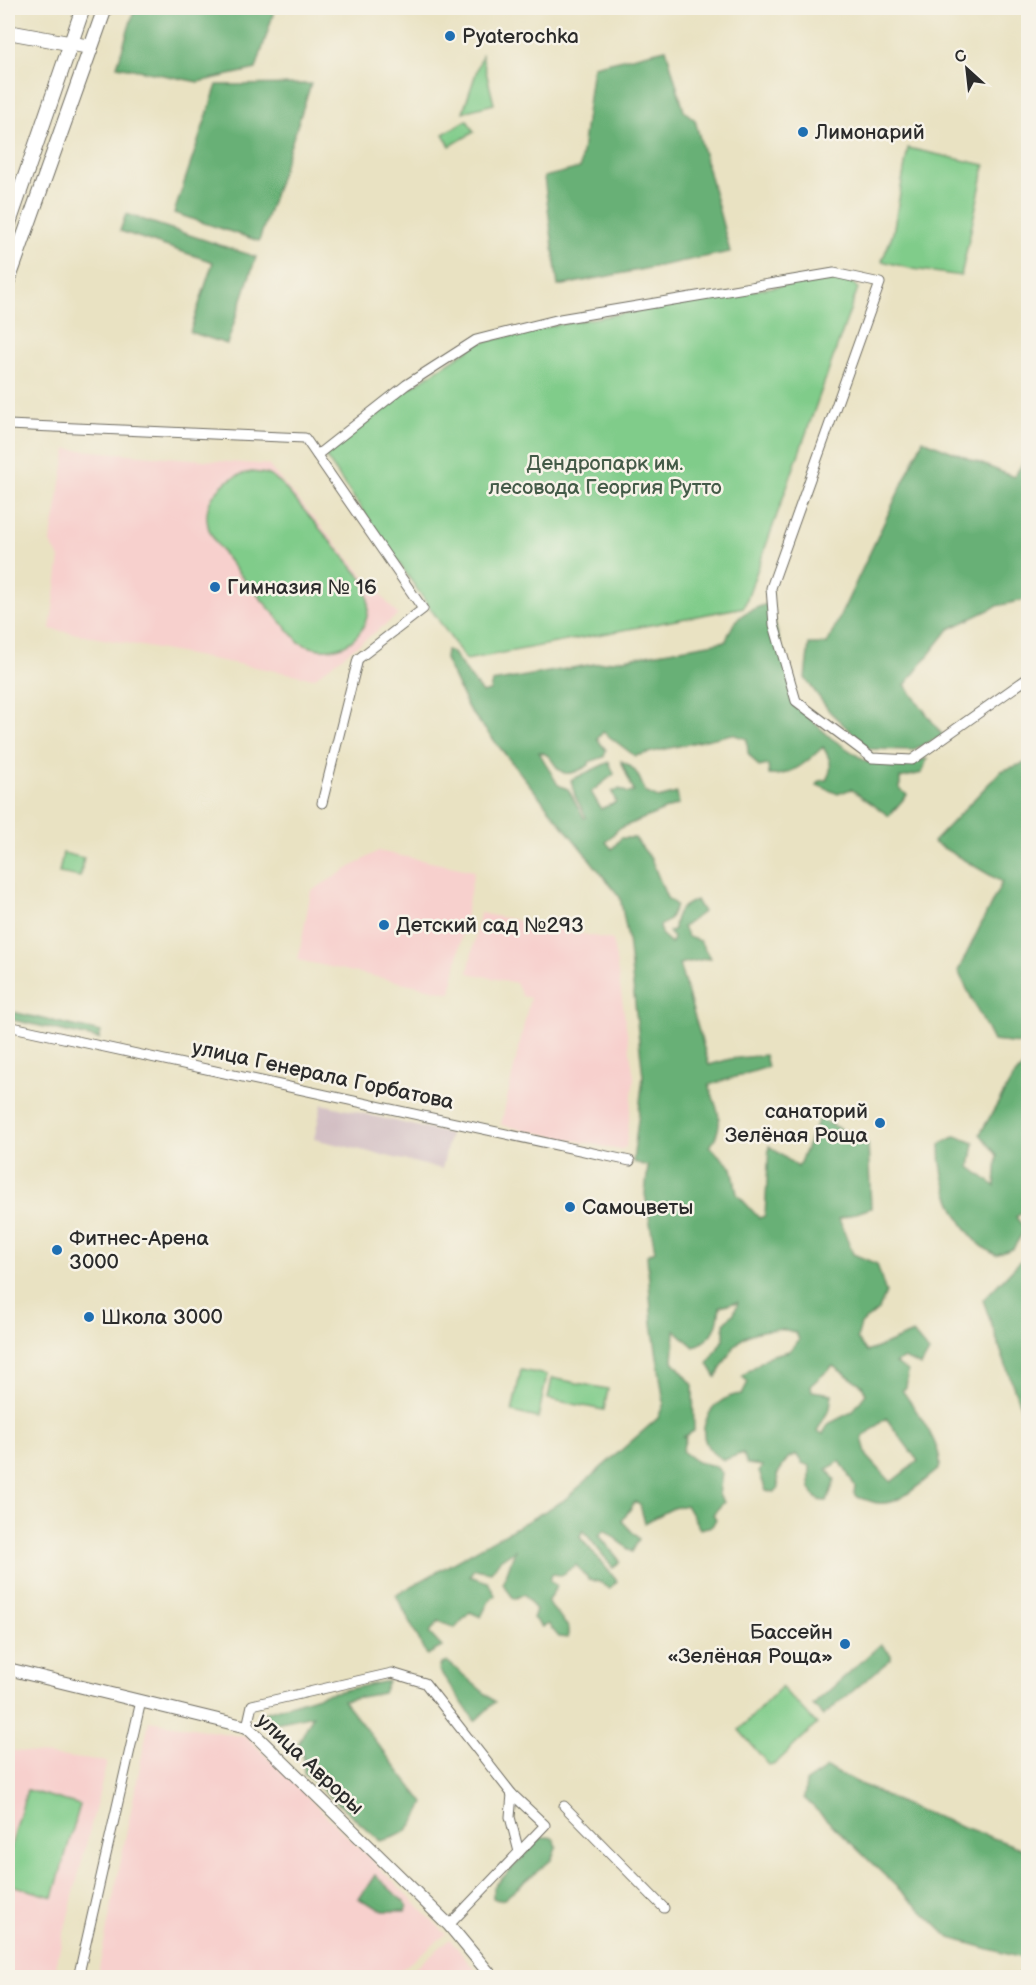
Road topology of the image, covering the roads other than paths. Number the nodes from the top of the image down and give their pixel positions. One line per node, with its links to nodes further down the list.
1 (82, 8): 4 (main road)
2 (105, 8): 5 (main road)
3 (8, 32): 4 (main road)
4 (69, 43): 5 (main road); 6 (main road)
5 (90, 47): 7 (main road)
6 (8, 226)
7 (8, 281)
8 (8, 425): 9 (street)
9 (317, 455): 10 (street); 11 (street)
10 (1029, 678)
11 (322, 802)
12 (8, 1026): 13 (street, улица Генерала Горбатова)
13 (630, 1161)
14 (8, 1669): 15 (street, улица Авроры)
15 (141, 1701): 16 (street, улица Авроры); 23 (street)
16 (247, 1727): 17 (street); 21 (street, улица Авроры)
17 (512, 1794): 19 (street); 19 (street)
18 (564, 1806): 20 (street)
19 (519, 1852): 21 (street)
20 (664, 1908)
21 (449, 1925): 24 (street, улица Авроры)
22 (1029, 1970): 25 (street)
23 (78, 1977)
24 (493, 1977)
25 (1023, 1977)

